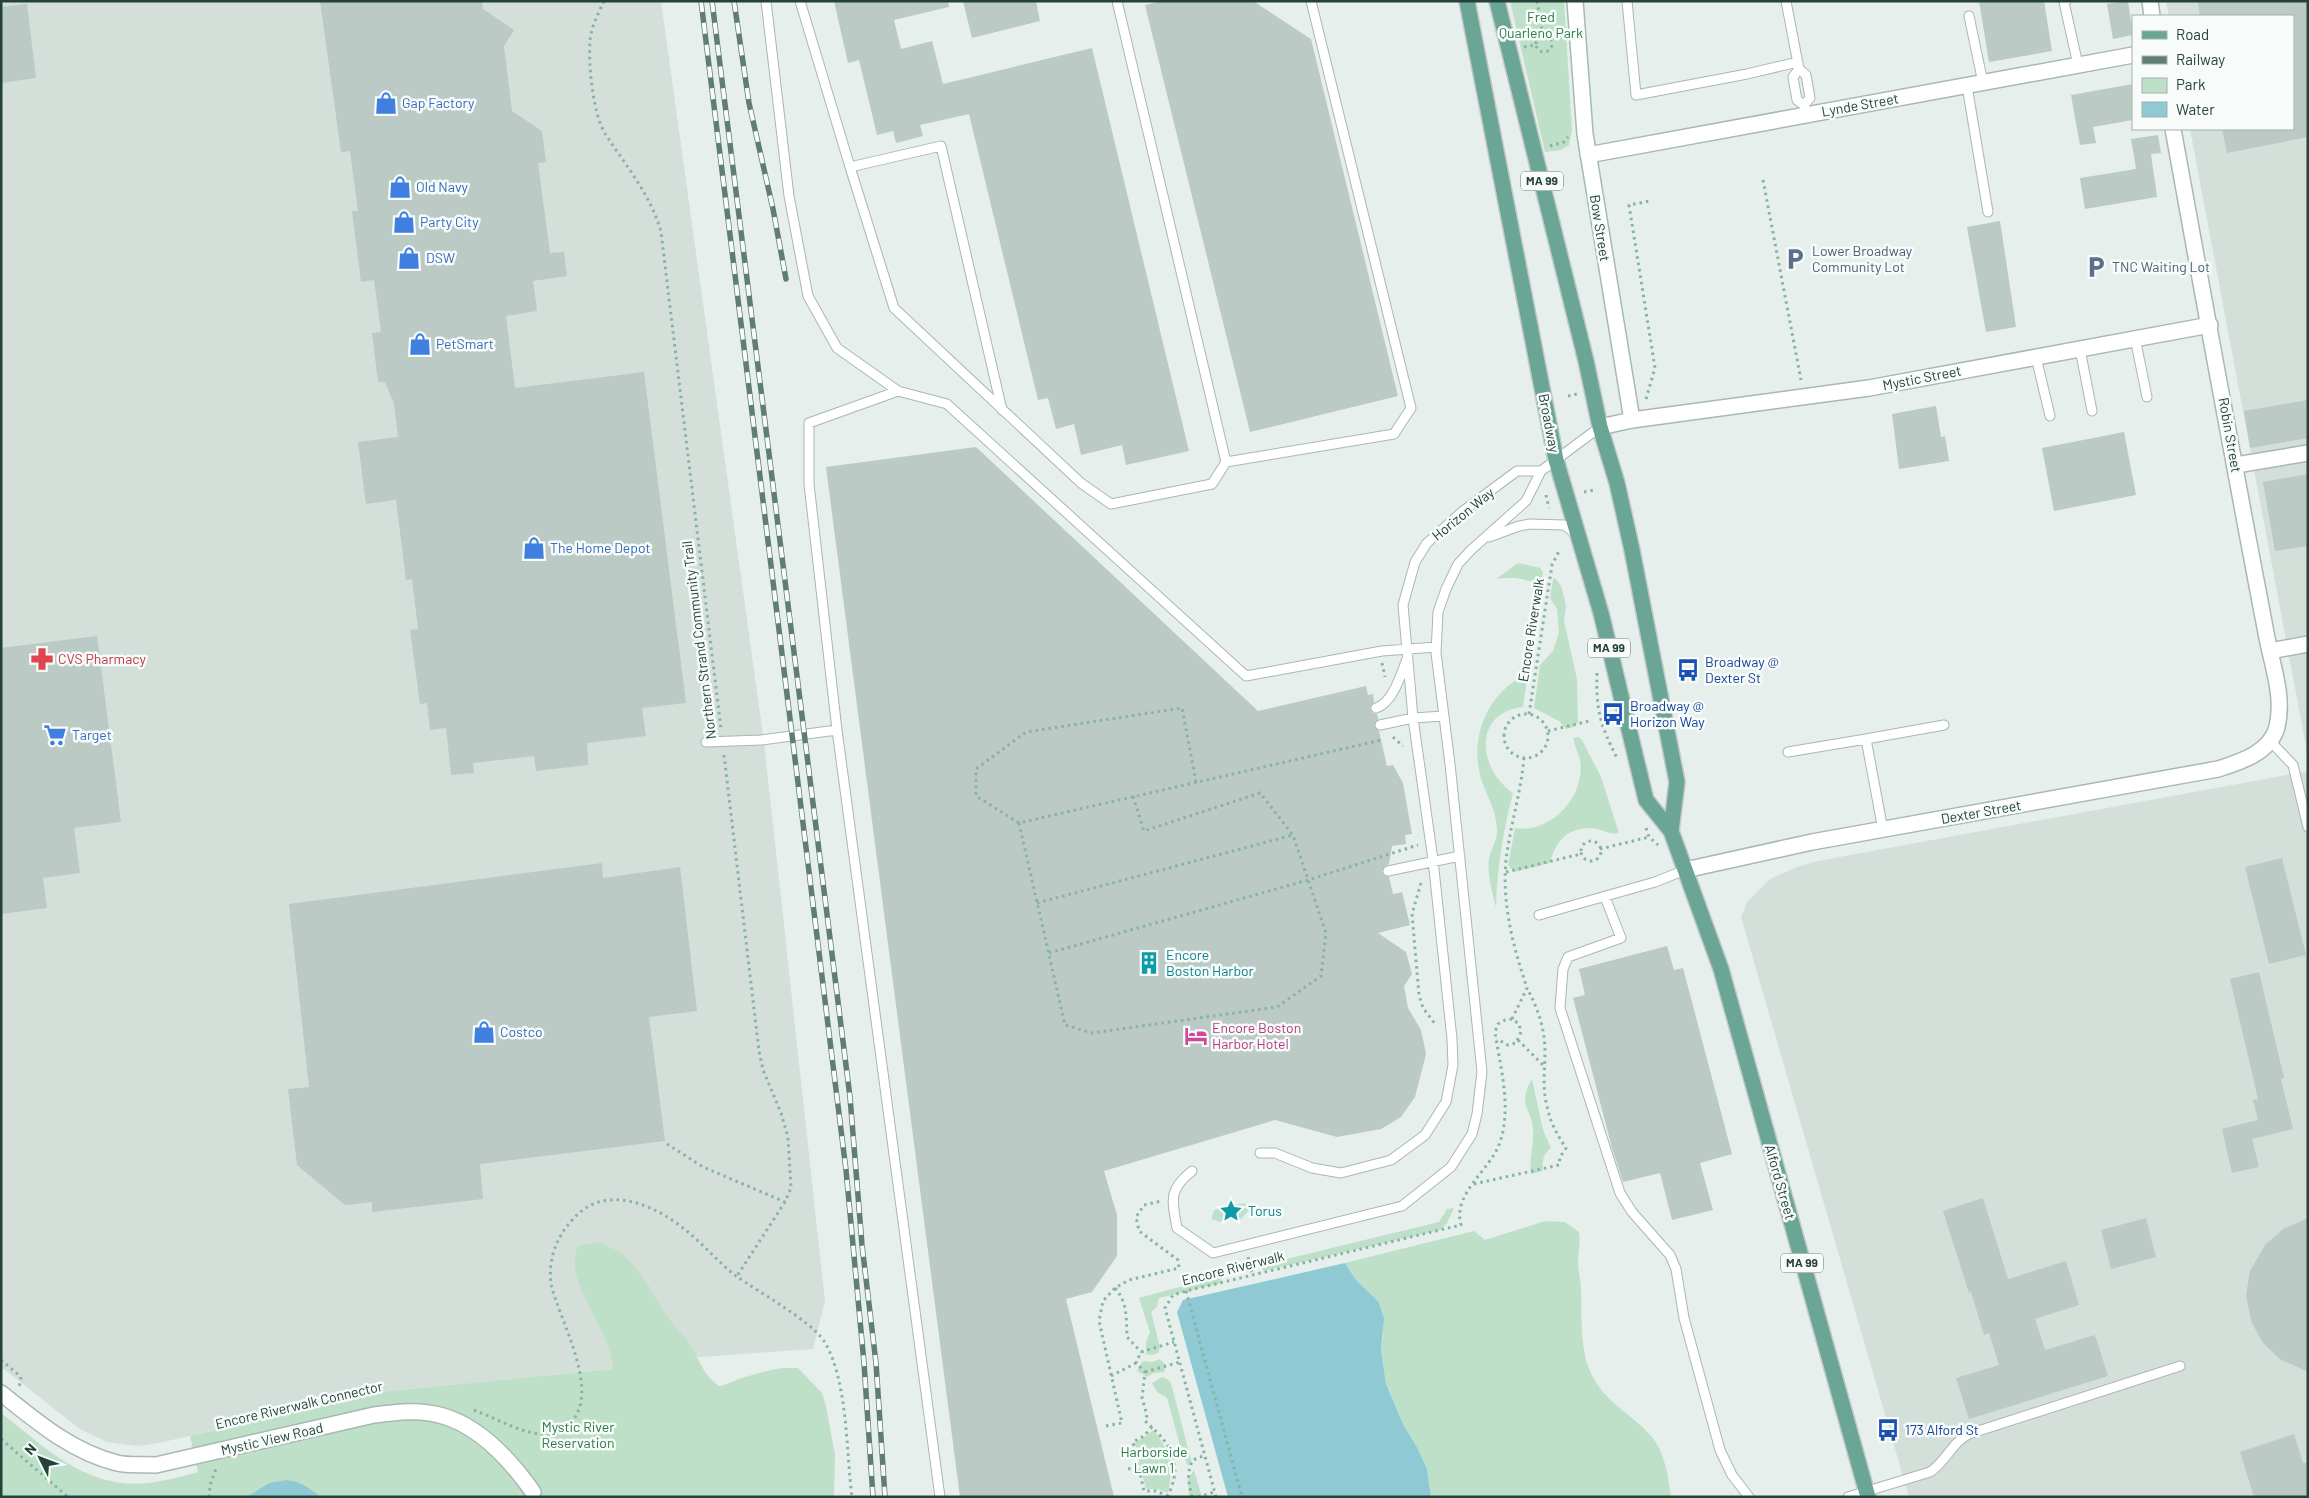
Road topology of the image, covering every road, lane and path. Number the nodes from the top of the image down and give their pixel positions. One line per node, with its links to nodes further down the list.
1 (604, 1): 81 (path, Northern Strand Community Trail)
2 (766, 1): 40 (lane)
3 (800, 1): 31 (lane)
4 (1117, 1): 52 (lane)
5 (1311, 1): 52 (lane)
6 (1467, 1): 51 (main road, Broadway / MA 99)
7 (1497, 1): 49 (main road, Broadway / MA 99)
8 (1537, 1): 16 (path)
9 (1576, 1): 30 (street, Bow Street)
10 (1627, 1): 23 (lane)
11 (1786, 1): 23 (lane)
12 (2066, 1): 22 (lane)
13 (2150, 1): 14 (street)
14 (2152, 15)
15 (1969, 16): 24 (lane)
16 (1543, 36): 18 (path); 19 (path)
17 (1558, 42): 18 (path)
18 (1552, 43): 19 (path)
19 (1536, 45): 20 (path)
20 (1522, 48)
21 (2132, 55): 22 (street, Lynde Street)
22 (2078, 65): 24 (street, Lynde Street)
23 (1799, 66): 26 (lane); 26 (lane)
24 (1983, 83): 25 (street, Lynde Street)
25 (1967, 86): 26 (street, Lynde Street); 34 (lane)
26 (1805, 110): 30 (street, Lynde Street)
27 (2173, 130): 35 (street, Robin Street)
28 (1568, 136): 29 (path)
29 (1550, 146)
30 (1588, 155): 48 (street, Bow Street)
31 (850, 167): 45 (lane); 45 (lane)
32 (1764, 180): 39 (path)
33 (1650, 201): 44 (path)
34 (1988, 212)
35 (2210, 325): 36 (street, Mystic Street); 53 (street, Robin Street)
36 (2135, 338): 37 (street, Mystic Street); 43 (lane)
37 (2080, 349): 38 (street, Mystic Street); 46 (lane)
38 (2036, 357): 47 (lane); 48 (street, Mystic Street)
39 (1801, 383)
40 (898, 392): 64 (lane); 76 (lane)
41 (1579, 393): 42 (path)
42 (1568, 396)
43 (2147, 397)
44 (1641, 405)
45 (1002, 410): 52 (lane)
46 (2092, 411)
47 (2050, 416)
48 (1632, 420): 49 (street)
49 (1600, 427): 51 (lane); 91 (main road, Broadway / MA 99)
50 (2308, 453): 53 (street)
51 (1556, 460): 54 (lane); 59 (main road, Broadway / MA 99)
52 (1226, 462)
53 (2236, 465): 65 (street, Robin Street)
54 (1541, 471): 60 (lane); 66 (lane, Horizon Way)
55 (1594, 490): 56 (path)
56 (1584, 492)
57 (1546, 495): 58 (path)
58 (1549, 508)
59 (1578, 535): 60 (lane); 91 (main road, Broadway / MA 99)
60 (1484, 539): 63 (lane)
61 (1559, 551): 69 (path, Encore Riverwalk)
62 (2308, 644): 65 (street)
63 (1436, 647): 66 (lane); 70 (lane)
64 (1382, 651): 66 (lane); 67 (path)
65 (2270, 651): 80 (street, Robin Street)
66 (1407, 652): 68 (lane); 71 (lane, Horizon Way)
67 (1386, 678)
68 (1376, 708)
69 (1530, 714): 77 (path); 85 (path)
70 (1444, 716): 71 (lane); 99 (lane)
71 (1413, 718): 73 (lane); 75 (lane, Horizon Way)
72 (1589, 721): 77 (path)
73 (1384, 724): 78 (path)
74 (1944, 725): 79 (lane)
75 (1415, 729): 78 (path); 95 (lane, Horizon Way)
76 (837, 730): 81 (lane); 149 (lane)
77 (1548, 731): 85 (path)
78 (1393, 737): 84 (path); 86 (path)
79 (1866, 740): 83 (lane); 90 (lane)
80 (2269, 740): 89 (lane); 90 (street, Dexter Street)
81 (723, 741): 82 (lane); 121 (path, Northern Strand Community Trail)
82 (706, 742)
83 (1788, 752)
84 (1406, 754)
85 (1524, 758): 104 (path)
86 (1196, 782): 87 (path); 88 (path)
87 (1133, 796): 88 (path); 92 (path)
88 (1019, 823): 107 (path)
89 (2308, 827)
90 (1883, 830): 102 (street, Dexter Street)
91 (1671, 831): 102 (main road, Broadway / MA 99)
92 (1293, 835): 105 (path); 107 (path)
93 (1415, 836): 96 (path)
94 (1649, 837): 97 (path)
95 (1430, 842): 96 (path); 100 (lane, Horizon Way)
96 (1416, 845): 101 (path); 105 (path)
97 (1600, 849): 98 (path); 98 (path)
98 (1581, 854): 104 (path)
99 (1460, 856): 100 (lane); 120 (lane)
100 (1433, 860): 101 (lane); 117 (lane, Horizon Way)
101 (1418, 863): 103 (lane); 112 (path)
102 (1686, 870): 106 (lane); 144 (main road, Alford Street / MA 99)
103 (1388, 872)
104 (1506, 872): 110 (path)
105 (1308, 880): 109 (path); 109 (path)
106 (1605, 896): 108 (lane); 154 (lane)
107 (1037, 903): 109 (path)
108 (1539, 915)
109 (1049, 953)
110 (1528, 988): 111 (path, Encore Riverwalk); 115 (path)
111 (1512, 1019): 113 (path, Encore Riverwalk); 114 (path)
112 (1437, 1030)
113 (1497, 1040): 114 (path); 119 (path, Encore Riverwalk)
114 (1518, 1040): 115 (path)
115 (1544, 1066): 119 (path)
116 (667, 1144): 121 (path)
117 (1260, 1153)
118 (1192, 1171): 120 (lane)
119 (1473, 1184): 124 (path, Encore Riverwalk)
120 (1172, 1199): 123 (path)
121 (785, 1202): 122 (path, Northern Strand Community Trail)
122 (736, 1276): 134 (path); 148 (path)
123 (1115, 1288): 126 (path); 132 (path)
124 (1186, 1291): 125 (path, Encore Riverwalk); 153 (path)
125 (1174, 1342): 126 (path); 128 (path, Encore Riverwalk)
126 (1141, 1352): 129 (path)
127 (1, 1360): 133 (path)
128 (1180, 1362): 131 (path); 138 (path, Encore Riverwalk)
129 (1136, 1363): 131 (path); 132 (path)
130 (2180, 1366): 144 (lane)
131 (1145, 1372): 136 (path)
132 (1112, 1376): 135 (path)
133 (5, 1396): 143 (street, Mystic View Road)
134 (470, 1408)
135 (1106, 1426)
136 (1152, 1427): 140 (path); 145 (path)
137 (1, 1439): 146 (path)
138 (1205, 1455): 142 (path, Encore Riverwalk); 150 (path)
139 (216, 1463): 147 (path)
140 (1139, 1467): 141 (path); 145 (path)
141 (1128, 1469)
142 (1214, 1492): 151 (path); 152 (path, Encore Riverwalk)
143 (534, 1494)
144 (1867, 1494): 155 (lane)
145 (1168, 1496)
146 (68, 1497)
147 (209, 1497)
148 (852, 1497)
149 (940, 1497)
150 (1192, 1497)
151 (1198, 1497)
152 (1216, 1497)
153 (1242, 1497)
154 (1749, 1497)
155 (1848, 1497)

